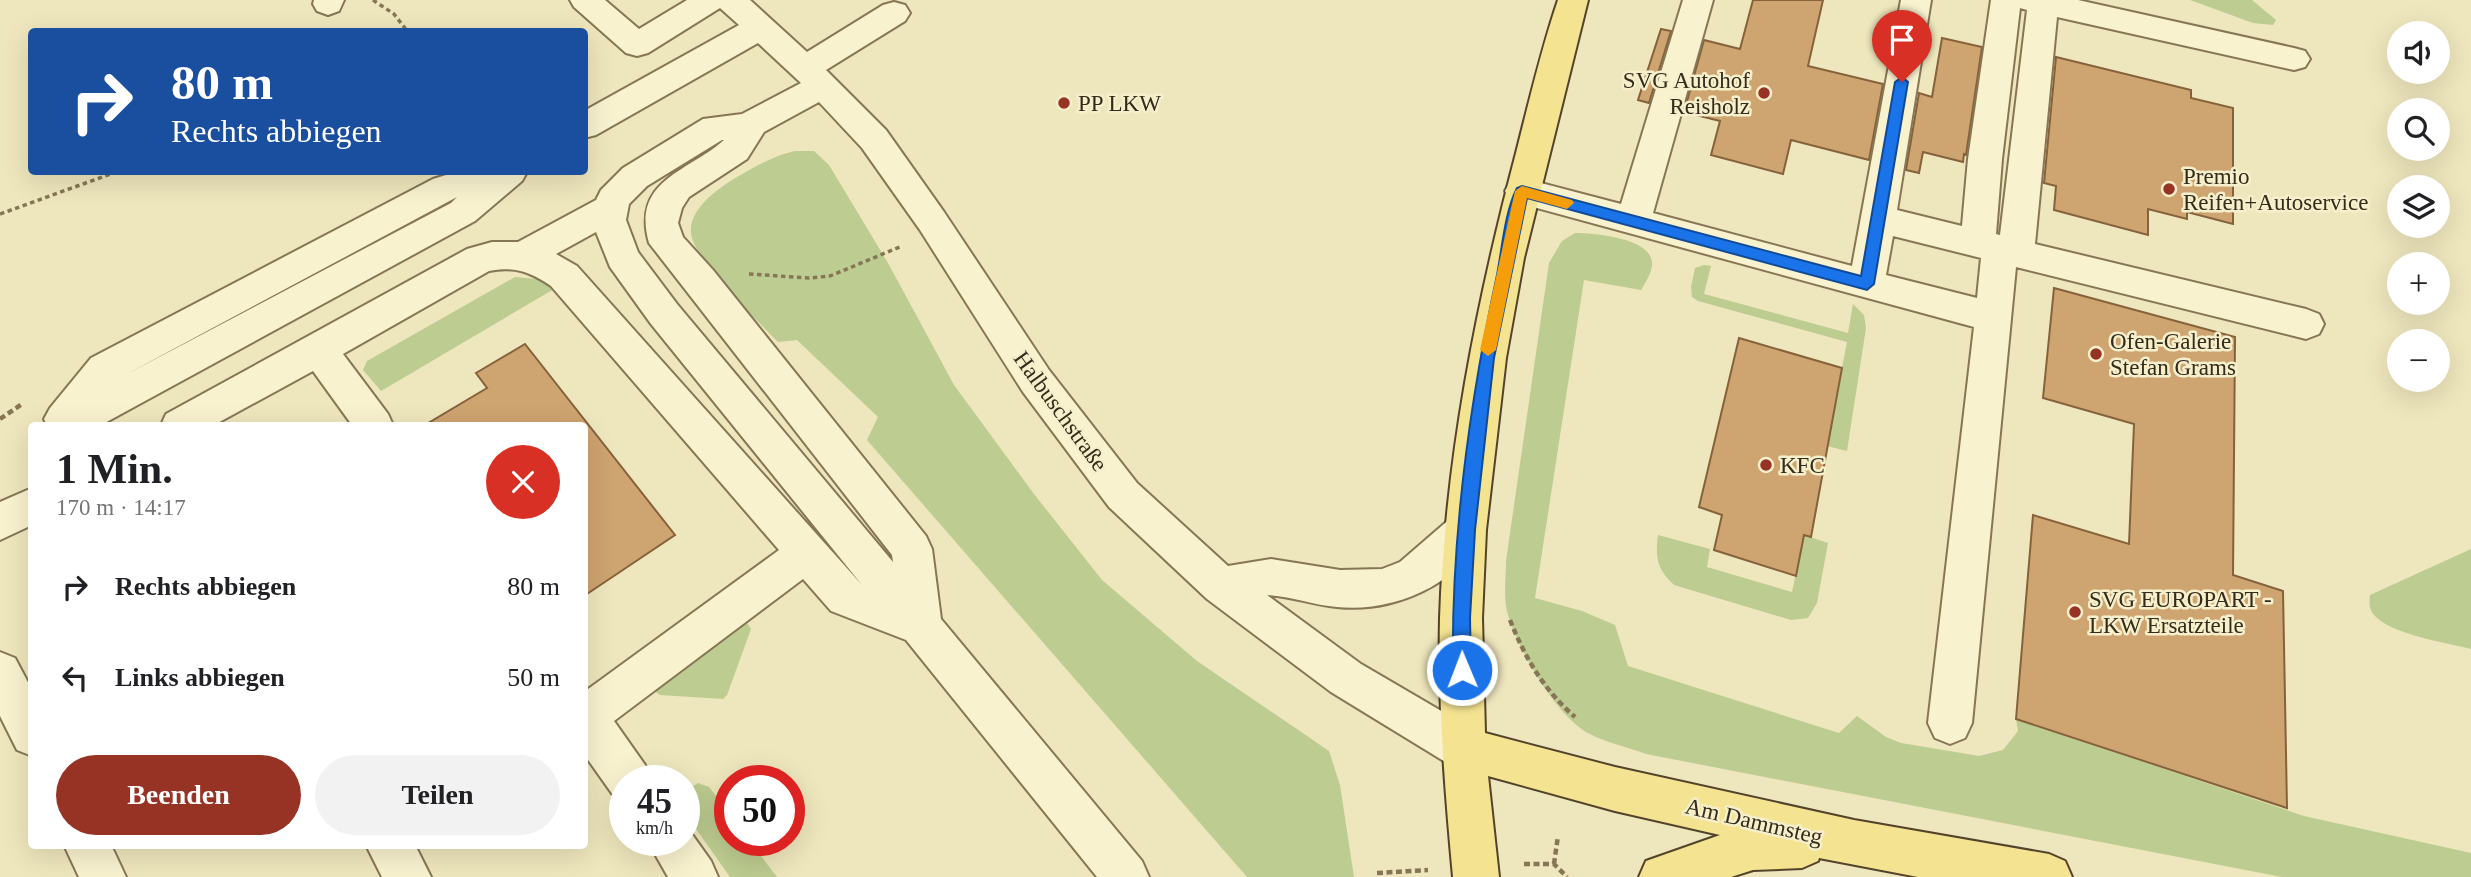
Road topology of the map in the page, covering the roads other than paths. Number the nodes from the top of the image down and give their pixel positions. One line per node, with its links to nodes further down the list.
1 (585, 0): 2 (street)
2 (710, 0)
3 (731, 0): 10 (street, Halbuschstraße)
4 (1573, 0): 17 (main road)
5 (1698, 0): 20 (street)
6 (1916, 0): 19 (street)
7 (2006, 0): 21 (street)
8 (2037, 1): 11 (street); 21 (street)
9 (894, 13): 12 (street)
10 (759, 28): 12 (street, Halbuschstraße); 13 (street)
11 (2294, 59)
12 (813, 77): 14 (street); 35 (street, Halbuschstraße)
13 (588, 124)
14 (751, 126): 18 (street); 36 (street)
15 (485, 175): 27 (street)
16 (506, 175): 28 (street)
17 (1522, 191): 20 (street); 33 (main road)
18 (609, 209): 22 (street); 36 (street)
19 (1878, 219): 21 (street); 23 (street)
20 (1633, 221): 23 (street)
21 (1998, 248): 24 (street); 25 (street)
22 (524, 255): 26 (street); 34 (street)
23 (1867, 284): 24 (street)
24 (1992, 317): 40 (street)
25 (2306, 324)
26 (319, 350): 29 (street); 30 (street)
27 (60, 422)
28 (73, 422)
29 (186, 422)
30 (372, 422)
31 (28, 507): 32 (street)
32 (0, 522)
33 (1466, 530): 35 (street); 42 (main road)
34 (806, 553): 36 (street); 38 (street)
35 (1222, 586): 42 (street, Halbuschstraße)
36 (921, 626): 51 (street)
37 (0, 673): 41 (street)
38 (588, 714)
39 (588, 720): 43 (street)
40 (1950, 723)
41 (28, 727)
42 (1463, 748): 44 (main road, Am Dammsteg); 52 (main road)
43 (619, 765)
44 (1853, 844): 53 (main road); 54 (main road, Am Dammsteg)
45 (89, 849): 48 (street)
46 (391, 849): 49 (street)
47 (681, 856): 50 (street)
48 (103, 877)
49 (408, 877)
50 (695, 877)
51 (1126, 877)
52 (1476, 877)
53 (1662, 877)
54 (2049, 877)

